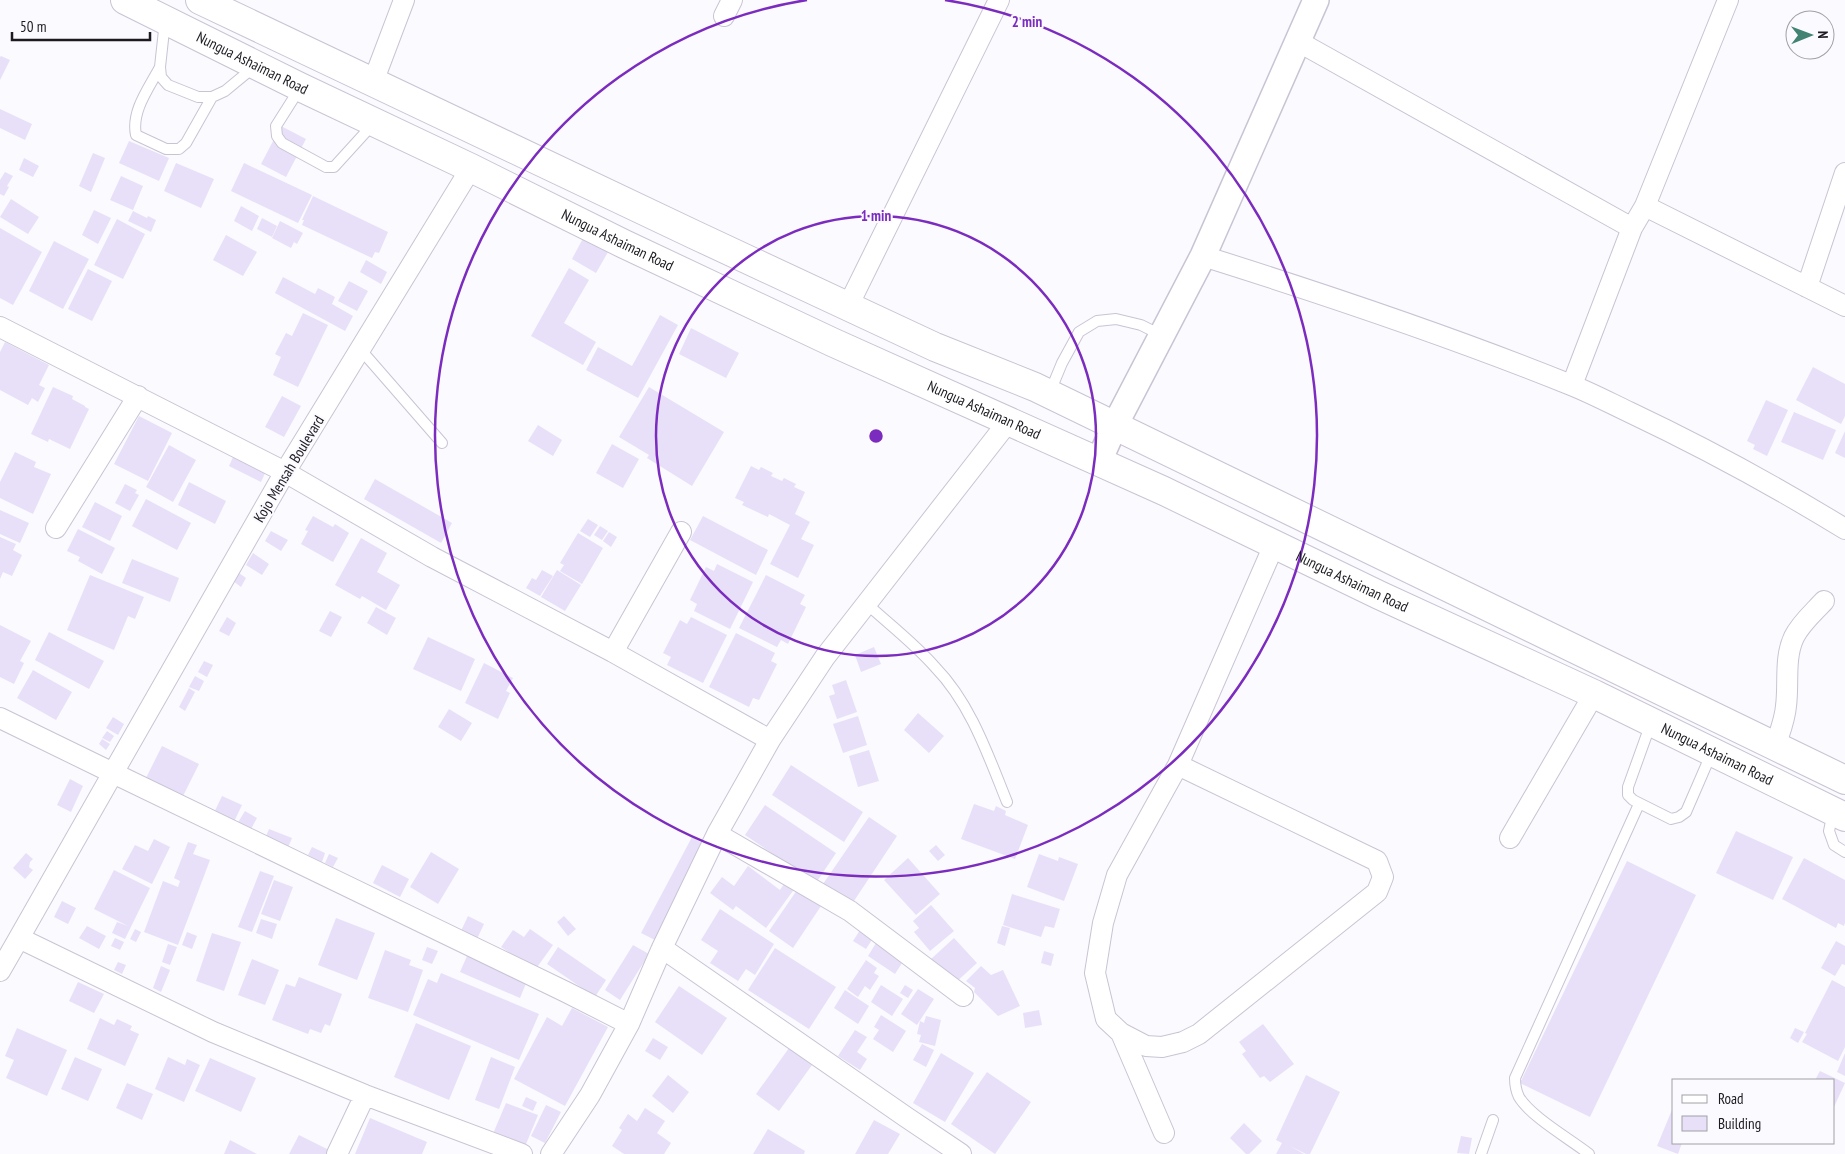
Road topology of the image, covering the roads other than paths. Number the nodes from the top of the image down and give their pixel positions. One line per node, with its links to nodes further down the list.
1 (125, 0): 7 (main road, Nungua Ashaiman Road)
2 (200, 0): 11 (main road)
3 (404, 0): 11 (street)
4 (999, 0): 21 (street)
5 (1316, 0): 8 (street)
6 (1728, 0): 17 (street)
7 (166, 20): 9 (main road, Nungua Ashaiman Road); 10 (lane)
8 (1299, 42): 18 (street); 19 (street)
9 (256, 65): 12 (main road, Nungua Ashaiman Road); 13 (lane)
10 (160, 67): 13 (lane); 13 (lane)
11 (373, 82): 21 (main road)
12 (300, 87): 14 (main road, Nungua Ashaiman Road); 14 (lane)
13 (212, 97)
14 (374, 122): 15 (main road, Nungua Ashaiman Road)
15 (472, 168): 25 (street, Kojo Mensah Boulevard); 29 (main road, Nungua Ashaiman Road)
16 (1845, 173): 20 (street)
17 (1644, 206): 18 (street); 20 (street)
18 (1632, 228): 26 (street)
19 (1204, 256): 24 (street); 26 (street)
20 (1807, 287): 22 (street)
21 (848, 306): 27 (main road)
22 (1845, 306)
23 (0, 327): 28 (street)
24 (1162, 335): 27 (lane); 30 (street)
25 (361, 350): 31 (lane); 33 (street, Kojo Mensah Boulevard)
26 (1572, 385): 35 (street)
27 (1050, 394): 30 (main road)
28 (138, 396): 33 (street); 34 (street)
29 (1008, 422): 32 (main road, Nungua Ashaiman Road); 39 (street)
30 (1115, 425): 32 (street); 45 (main road)
31 (442, 443)
32 (1099, 461): 37 (main road, Nungua Ashaiman Road)
33 (286, 472): 40 (street); 48 (street, Kojo Mensah Boulevard)
34 (56, 528)
35 (1845, 529)
36 (681, 532): 40 (street)
37 (1274, 545): 41 (main road, Nungua Ashaiman Road); 47 (street)
38 (1824, 601): 45 (street)
39 (867, 604): 44 (street); 50 (lane)
40 (613, 652): 44 (street)
41 (1594, 694): 43 (main road, Nungua Ashaiman Road); 54 (street)
42 (0, 718): 48 (street)
43 (1652, 722): 46 (main road, Nungua Ashaiman Road); 51 (lane)
44 (770, 740): 53 (street)
45 (1775, 747): 49 (main road)
46 (1712, 752): 51 (lane); 52 (main road, Nungua Ashaiman Road)
47 (1178, 766): 61 (street); 61 (street)
48 (113, 773): 56 (street, Kojo Mensah Boulevard); 60 (street)
49 (1845, 780)
50 (1007, 802)
51 (1640, 804): 70 (lane)
52 (1839, 814): 55 (lane)
53 (717, 834): 57 (street); 59 (street)
54 (1510, 838)
55 (1845, 852)
56 (18, 938): 58 (street); 62 (street)
57 (662, 948): 60 (street); 65 (street)
58 (0, 971)
59 (963, 996)
60 (629, 1024): 68 (street)
61 (1121, 1033): 64 (street)
62 (364, 1095): 66 (street); 67 (street)
63 (1493, 1120): 69 (lane)
64 (1164, 1134)
65 (956, 1153)
66 (337, 1154)
67 (522, 1154)
68 (551, 1154)
69 (1481, 1154)
70 (1589, 1154)

